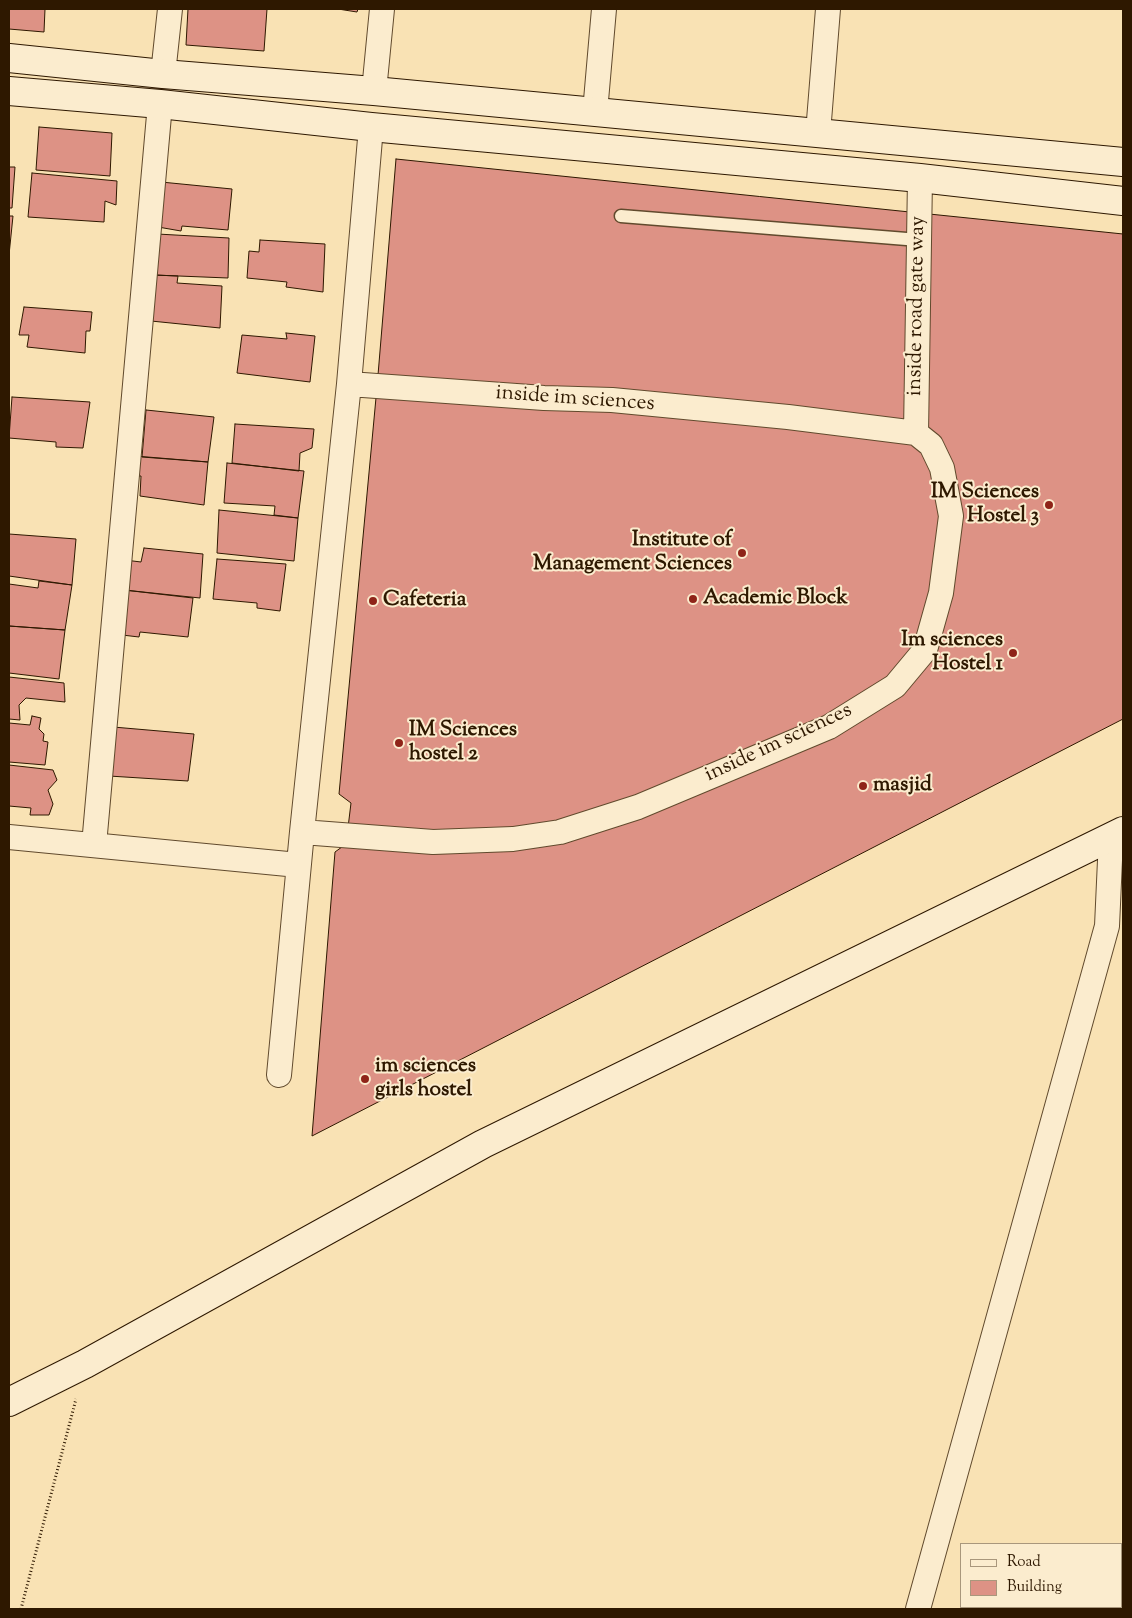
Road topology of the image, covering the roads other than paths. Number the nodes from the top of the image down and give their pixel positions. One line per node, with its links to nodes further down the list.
1 (170, 9): 7 (street)
2 (382, 9): 9 (street)
3 (604, 9): 13 (street)
4 (828, 9): 15 (street)
5 (9, 58): 6 (street)
6 (88, 66): 7 (street); 10 (street)
7 (163, 74): 9 (street)
8 (9, 91): 10 (street)
9 (374, 91): 11 (street)
10 (85, 97): 12 (street)
11 (455, 98): 13 (street); 16 (street)
12 (160, 104): 14 (street); 28 (street)
13 (595, 112): 15 (street)
14 (371, 127): 16 (street); 23 (street)
15 (818, 133): 17 (street)
16 (453, 134): 19 (street)
17 (922, 143): 18 (street); 19 (street)
18 (1123, 162)
19 (920, 178): 20 (street); 22 (street, inside road gate way)
20 (1123, 201)
21 (621, 216): 22 (lane)
22 (920, 240): 24 (street, inside road gate way)
23 (350, 384): 24 (street, inside im sciences); 25 (street)
24 (916, 433): 25 (street, inside im sciences)
25 (302, 832): 29 (street)
26 (1117, 835): 31 (street); 32 (street)
27 (9, 837): 28 (street)
28 (94, 846): 29 (street)
29 (298, 865): 30 (street)
30 (279, 1075)
31 (9, 1402)
32 (918, 1609)

